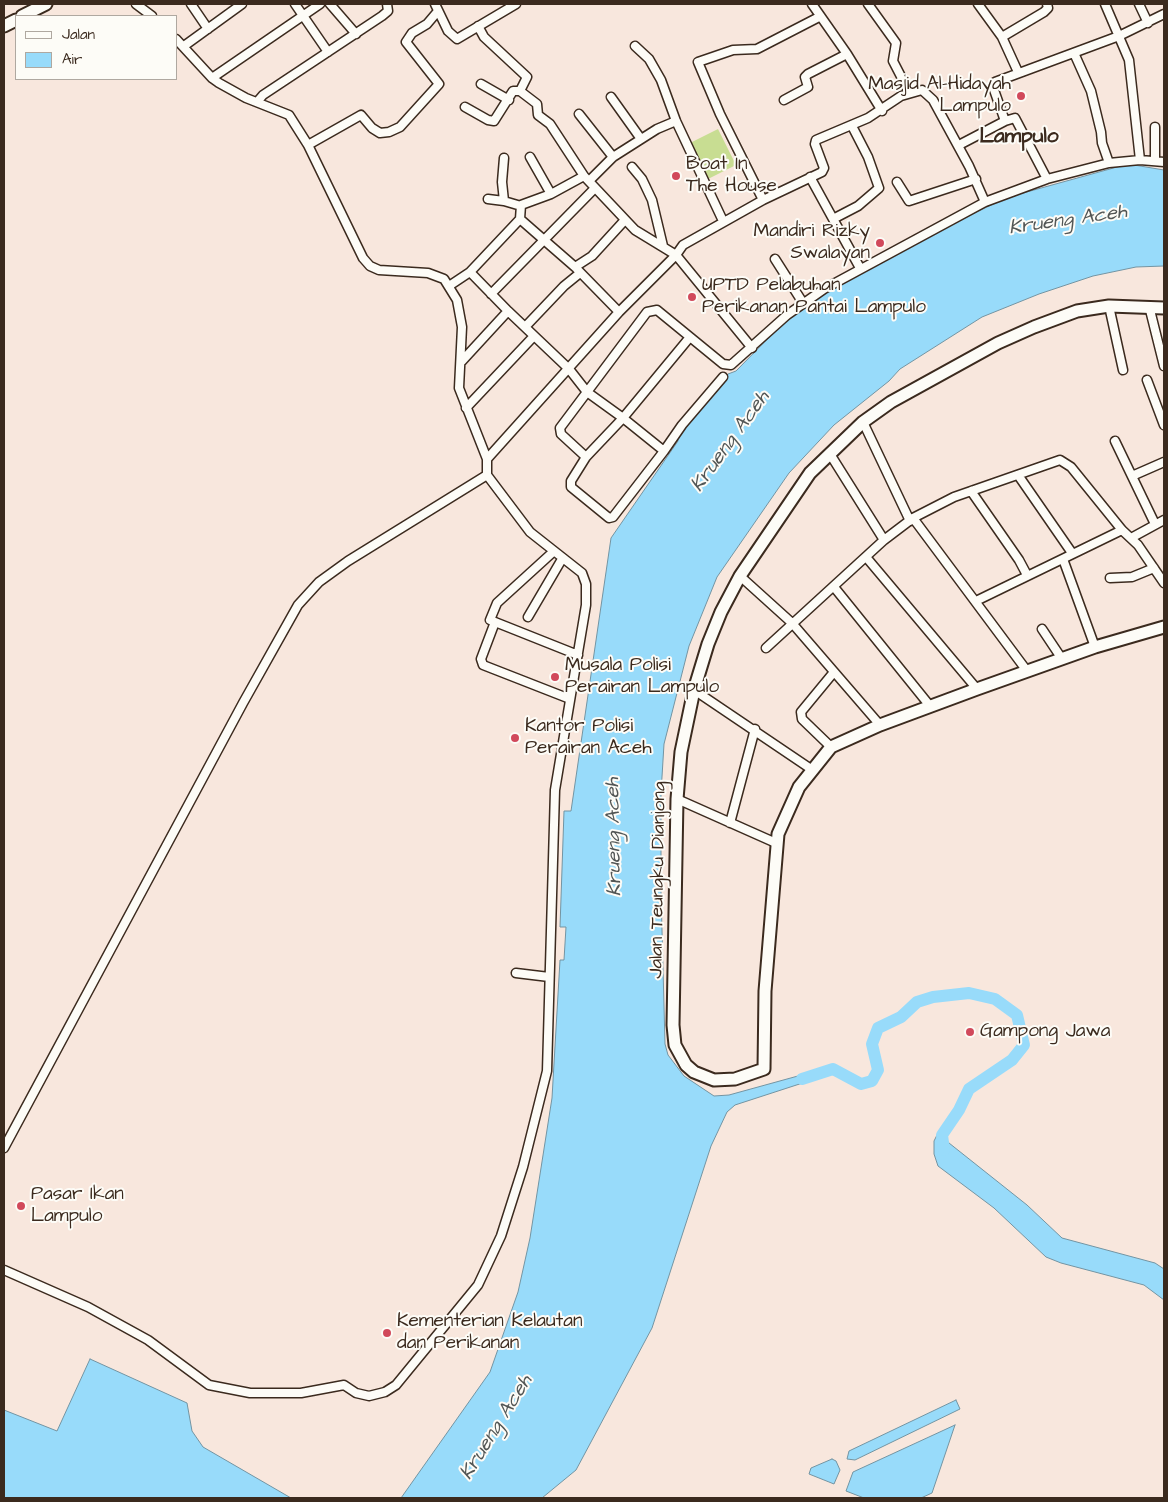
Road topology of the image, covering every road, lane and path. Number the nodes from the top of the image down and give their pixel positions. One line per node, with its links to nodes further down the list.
1 (46, 4): 19 (street)
2 (136, 4): 20 (street)
3 (191, 4): 25 (street)
4 (242, 4): 16 (street)
5 (295, 4): 21 (street)
6 (320, 4): 21 (street)
7 (330, 4): 26 (street)
8 (388, 4): 26 (street)
9 (516, 4): 24 (street)
10 (812, 4): 22 (street)
11 (868, 4): 39 (street)
12 (978, 4): 28 (street)
13 (1047, 4): 28 (street)
14 (1105, 4): 27 (street)
15 (1140, 4): 23 (street)
16 (234, 6): 25 (street)
17 (438, 7): 24 (street); 52 (street)
18 (1164, 14): 23 (street)
19 (24, 15)
20 (151, 15)
21 (302, 15): 32 (street); 36 (street)
22 (819, 17): 34 (street); 71 (street)
23 (1148, 23): 27 (street)
24 (478, 26): 38 (street)
25 (208, 29): 30 (street)
26 (356, 34): 32 (street)
27 (1119, 36): 33 (street); 57 (street)
28 (1002, 37): 35 (street)
29 (178, 40): 30 (street)
30 (187, 44): 36 (street)
31 (636, 46): 47 (street)
32 (328, 52): 40 (street)
33 (1074, 53): 35 (street); 60 (street)
34 (847, 54): 43 (street); 45 (street)
35 (1018, 72): 48 (street)
36 (212, 78): 40 (street)
37 (481, 84): 42 (street)
38 (520, 92): 42 (street); 63 (street)
39 (909, 92): 45 (street); 53 (street)
40 (260, 98): 52 (street)
41 (611, 98): 51 (street)
42 (509, 100): 44 (street)
43 (784, 100)
44 (465, 107)
45 (882, 111): 49 (street)
46 (579, 114): 55 (street)
47 (676, 121): 51 (street); 77 (street)
48 (1005, 121): 53 (street); 65 (street)
49 (852, 126): 62 (street); 75 (street)
50 (1155, 127): 58 (street)
51 (641, 139): 55 (street)
52 (313, 142): 85 (street)
53 (959, 145): 64 (street)
54 (530, 157): 68 (street)
55 (614, 157): 63 (street)
56 (504, 158): 70 (street)
57 (1140, 160): 58 (street); 60 (street)
58 (1155, 161): 59 (street)
59 (1164, 162)
60 (1109, 163): 65 (street)
61 (632, 167): 79 (street)
62 (810, 177): 71 (street); 75 (street)
63 (586, 179): 67 (street); 68 (street)
64 (976, 179): 66 (street); 72 (street)
65 (1048, 179): 72 (street)
66 (897, 182)
67 (595, 188): 76 (street); 78 (street)
68 (551, 194): 73 (street)
69 (488, 199): 70 (street)
70 (504, 200): 73 (street)
71 (762, 200): 77 (street)
72 (985, 202): 82 (street)
73 (521, 206): 74 (street)
74 (520, 219): 78 (street); 84 (street)
75 (833, 219): 82 (street)
76 (624, 221): 79 (street); 83 (street)
77 (724, 221): 80 (street)
78 (544, 240): 83 (street); 86 (street)
79 (663, 246): 80 (street)
80 (676, 255): 92 (street); 96 (street)
81 (775, 259): 87 (street)
82 (860, 268): 87 (street)
83 (577, 270): 92 (street); 93 (street)
84 (470, 272): 85 (street); 86 (street)
85 (449, 286): 97 (street)
86 (491, 294): 91 (street)
87 (803, 303): 96 (street)
88 (1109, 306): 89 (street, Jalan Teungku Dianjong); 100 (street); 107 (street, Jalan Teungku Dianjong)
89 (1149, 306): 90 (street, Jalan Teungku Dianjong); 98 (street)
90 (1164, 308)
91 (508, 311): 93 (street); 97 (street)
92 (620, 312): 99 (street)
93 (525, 327): 94 (street)
94 (534, 336): 99 (street); 104 (street)
95 (690, 337): 96 (street); 103 (street); 105 (street)
96 (752, 348)
97 (462, 361): 104 (street)
98 (1164, 366)
99 (569, 368): 103 (street); 112 (street)
100 (1123, 370)
101 (723, 377): 109 (street)
102 (1147, 380): 106 (street)
103 (587, 392): 105 (street); 111 (street)
104 (466, 408): 112 (street)
105 (623, 418): 109 (street); 111 (street)
106 (1163, 419)
107 (863, 422): 110 (street, Jalan Teungku Dianjong); 118 (street)
108 (1115, 441): 116 (street)
109 (664, 451): 111 (street)
110 (830, 454): 123 (street); 131 (street, Jalan Teungku Dianjong)
111 (586, 457)
112 (488, 458): 114 (street)
113 (1164, 462): 116 (street)
114 (487, 475): 124 (street); 160 (street)
115 (1018, 475): 117 (street); 121 (street); 125 (street)
116 (1132, 476): 120 (street)
117 (971, 491): 118 (street); 130 (street)
118 (911, 520): 123 (street); 135 (street)
119 (1164, 520): 120 (street)
120 (1155, 524): 122 (street)
121 (1122, 530): 122 (street); 125 (street)
122 (1131, 538): 129 (street)
123 (884, 540): 126 (street)
124 (553, 552): 127 (street); 137 (street)
125 (1072, 553): 128 (street)
126 (866, 557): 134 (street); 147 (street)
127 (562, 559): 136 (street); 143 (street)
128 (1063, 559): 130 (street); 141 (street)
129 (1154, 568): 132 (street); 133 (street)
130 (1027, 575): 135 (street)
131 (740, 576): 138 (street); 148 (street, Jalan Teungku Dianjong)
132 (1110, 578)
133 (1164, 583)
134 (834, 587): 138 (street); 150 (street)
135 (976, 601): 145 (street)
136 (528, 617)
137 (495, 622): 143 (street); 149 (street)
138 (792, 623): 142 (street); 146 (street)
139 (1164, 627): 141 (street)
140 (1042, 629): 144 (street)
141 (1096, 647): 144 (street)
142 (766, 648)
143 (578, 655): 149 (street)
144 (1062, 659): 145 (street)
145 (1027, 671): 147 (street)
146 (834, 672): 151 (street); 153 (street)
147 (977, 689): 150 (street)
148 (694, 690): 152 (street); 155 (street, Jalan Teungku Dianjong)
149 (570, 699): 159 (street)
150 (930, 706): 151 (street)
151 (880, 725): 153 (street)
152 (755, 730): 154 (street); 156 (street)
153 (830, 747): 154 (street)
154 (811, 769): 157 (street)
155 (677, 799): 156 (street); 157 (street, Jalan Teungku Dianjong)
156 (730, 823): 157 (street)
157 (776, 843)
158 (516, 973): 159 (street)
159 (549, 977): 161 (street)
160 (4, 1148)
161 (4, 1270)

